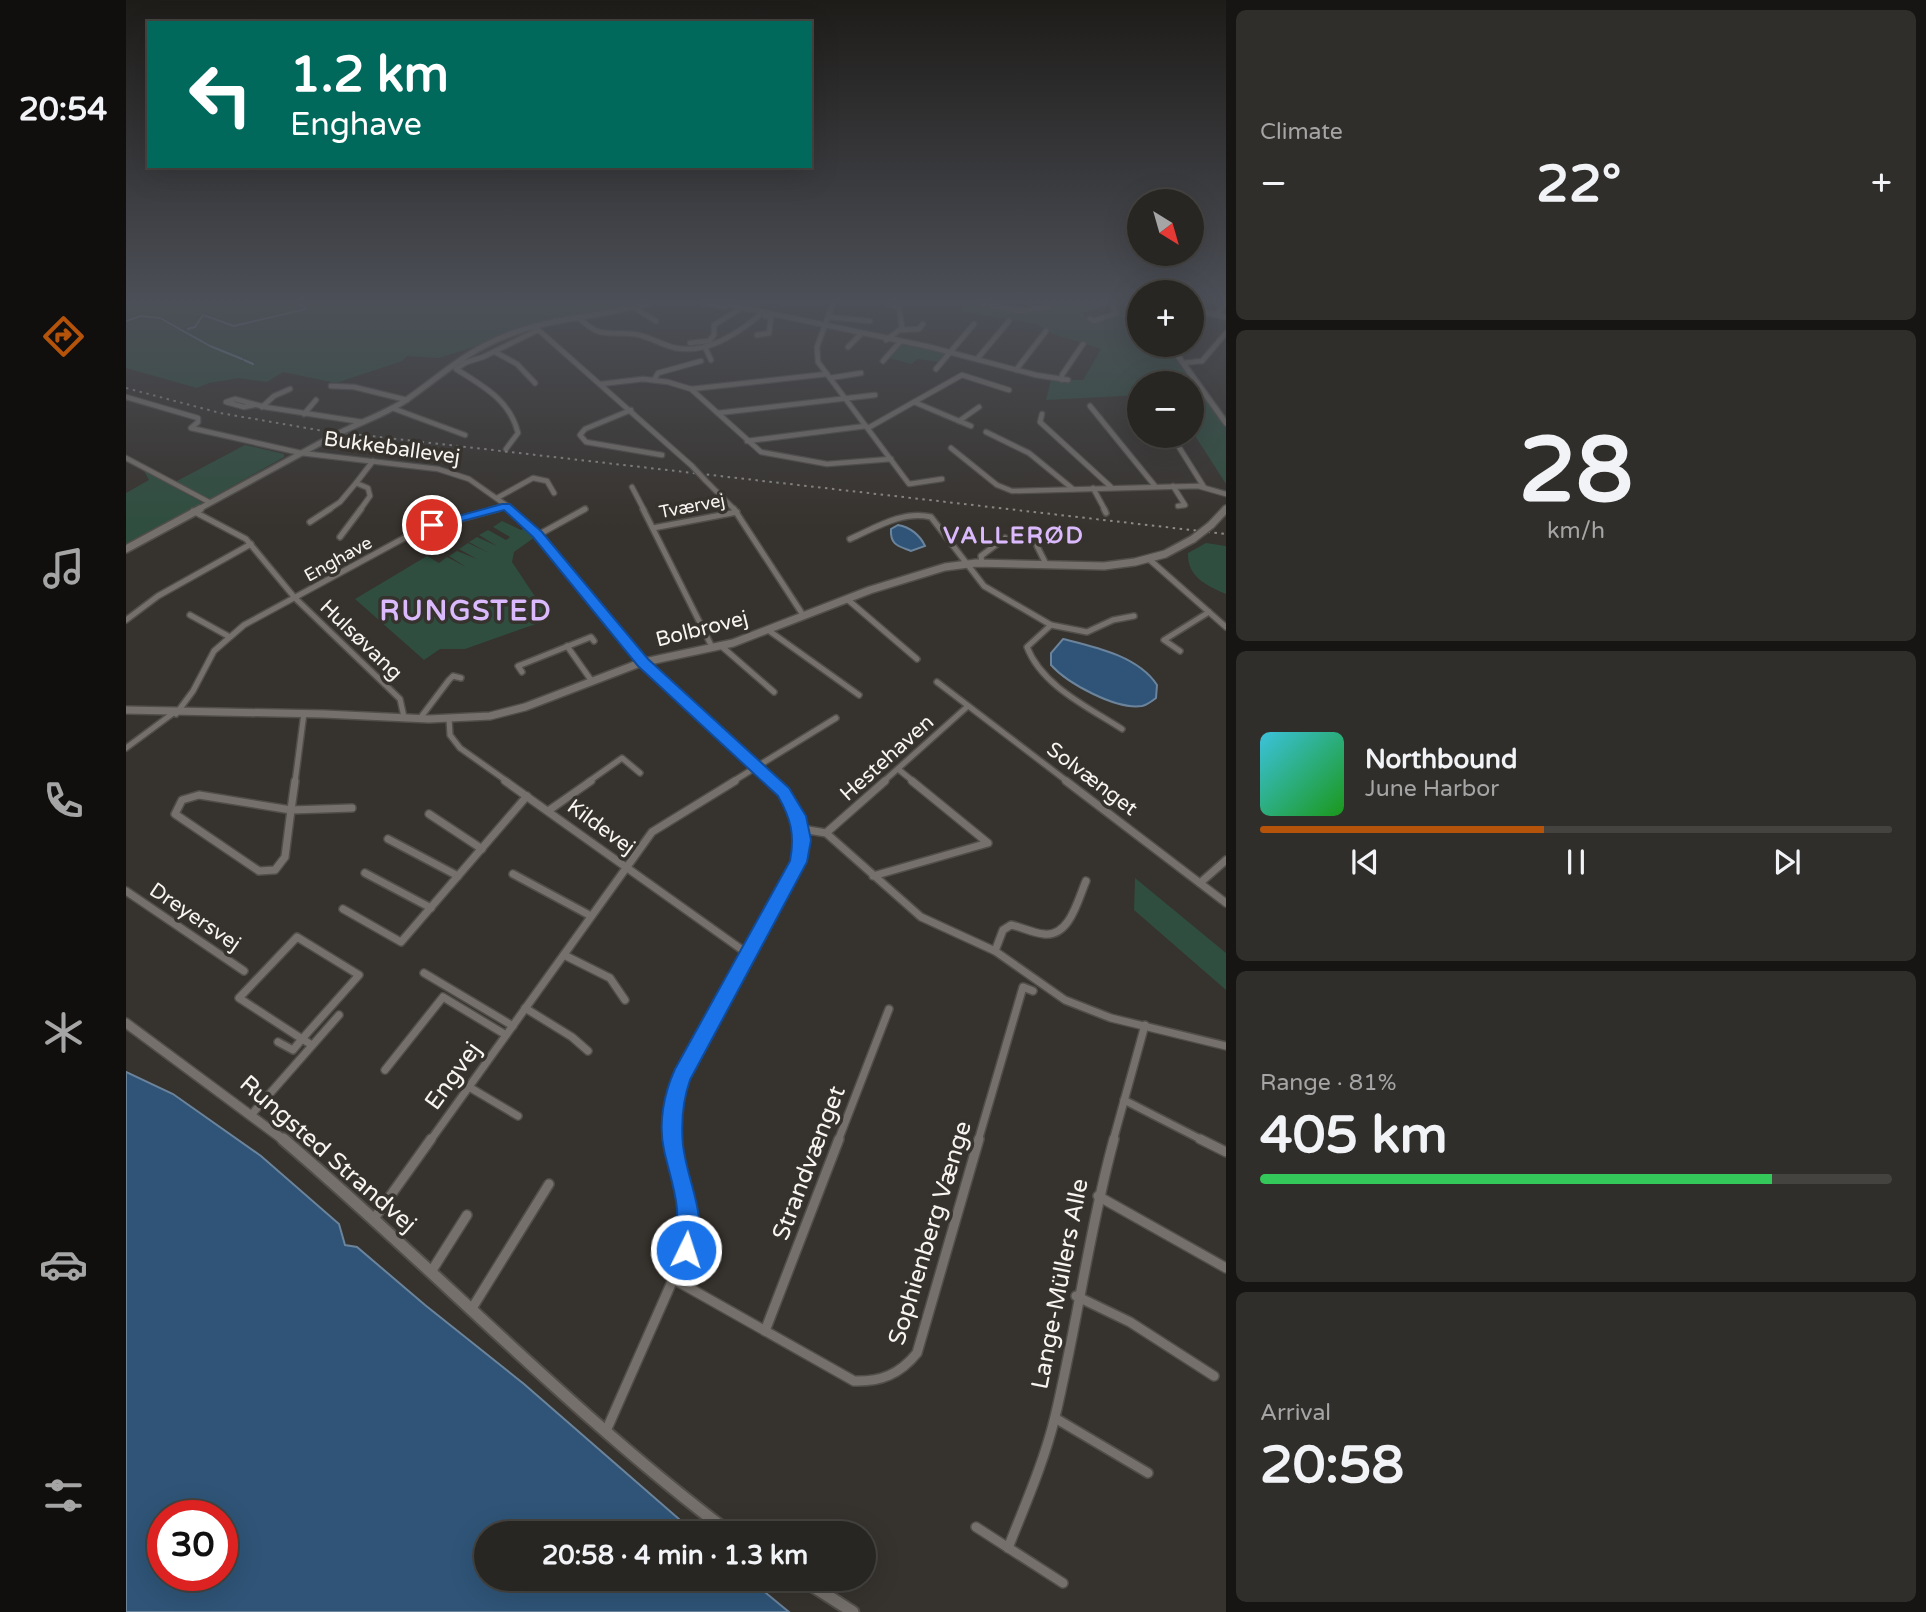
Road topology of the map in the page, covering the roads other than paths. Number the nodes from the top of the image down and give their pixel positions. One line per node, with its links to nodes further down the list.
1 (434, 378): 24 (street)
2 (470, 378): 46 (street)
3 (530, 378): 14 (street)
4 (594, 378): 15 (street)
5 (805, 378): 18 (street)
6 (831, 378): 22 (street)
7 (955, 378): 25 (street)
8 (974, 378): 19 (street)
9 (1054, 378): 12 (street)
10 (1194, 378): 35 (street)
11 (654, 380): 15 (street); 18 (street)
12 (1062, 380): 13 (street)
13 (1068, 380)
14 (535, 383)
15 (601, 384): 31 (street)
16 (331, 386): 24 (street)
17 (290, 389): 28 (street)
18 (691, 389): 32 (street)
19 (1009, 390)
20 (875, 395): 22 (street)
21 (126, 397): 47 (street, Bukkeballevej)
22 (846, 399): 32 (street); 40 (street)
23 (316, 400): 33 (street)
24 (407, 400): 30 (street)
25 (914, 402): 36 (street); 40 (street)
26 (254, 405): 26 (street); 28 (street)
27 (1090, 406): 54 (street)
28 (262, 407): 33 (street)
29 (979, 407): 36 (street)
30 (392, 408): 37 (street); 42 (street)
31 (631, 410): 48 (street); 70 (street, bridge)
32 (718, 413): 43 (street)
33 (304, 414): 37 (street)
34 (1042, 414): 57 (street)
35 (1223, 417): 38 (street)
36 (959, 421): 39 (street)
37 (362, 422): 47 (street, bridge)
38 (1226, 423)
39 (971, 426)
40 (867, 427): 43 (street); 50 (street)
41 (986, 432): 60 (street)
42 (465, 435)
43 (747, 441): 50 (street)
44 (951, 448): 60 (street)
45 (1180, 448): 58 (street)
46 (506, 449)
47 (301, 453): 51 (street, Bukkeballevej); 64 (street)
48 (662, 454)
49 (126, 458): 64 (street)
50 (891, 459): 52 (street)
51 (373, 461): 53 (street); 63 (street, Bukkeballevej)
52 (942, 479)
53 (356, 483): 72 (street); 76 (street)
54 (1155, 486): 55 (street); 57 (street)
55 (1174, 486): 58 (street); 66 (street)
56 (632, 487): 73 (street)
57 (1111, 487): 59 (street)
58 (1204, 487): 62 (street)
59 (1093, 488): 60 (street); 71 (street)
60 (1073, 489)
61 (554, 493): 63 (street)
62 (1226, 494)
63 (497, 498): 65 (street, Bukkeballevej)
64 (209, 502): 69 (street)
65 (506, 506): 75 (street, Bukkeballevej); 85 (street, Enghave)
66 (1178, 506)
67 (585, 509): 75 (street)
68 (1226, 509): 81 (street, Bolbrovej, bridge)
69 (193, 511): 79 (street, Hulsøvang); 80 (street)
70 (737, 512): 73 (street, Tværvej); 89 (street)
71 (1106, 513)
72 (310, 522)
73 (653, 528): 98 (street)
74 (1046, 534): 84 (street)
75 (538, 535): 101 (street, Bukkeballevej)
76 (340, 537)
77 (1005, 538): 83 (street)
78 (850, 539): 82 (street)
79 (251, 544): 85 (street, Hulsøvang); 91 (street)
80 (126, 549)
81 (1150, 560): 84 (street, Bolbrovej); 87 (street)
82 (966, 564): 83 (street, Bolbrovej); 86 (street, Bolbrovej); 92 (street)
83 (982, 564): 84 (street, Bolbrovej)
84 (1046, 564)
85 (295, 598): 95 (street, Enghave); 112 (street, Hulsøvang)
86 (847, 599): 89 (street, Bolbrovej); 100 (street)
87 (1209, 612): 93 (street); 99 (street)
88 (190, 615): 95 (street)
89 (803, 615): 94 (street, Bolbrovej)
90 (1134, 616): 92 (street)
91 (126, 620)
92 (1051, 625): 116 (street)
93 (1226, 627)
94 (768, 630): 98 (street, Bolbrovej); 107 (street)
95 (228, 636): 111 (street, Enghave)
96 (594, 641): 97 (street)
97 (567, 646): 102 (street); 104 (street)
98 (716, 646): 101 (street, Bolbrovej); 106 (street)
99 (1180, 651)
100 (917, 659)
101 (643, 662): 104 (street, Bolbrovej); 118 (street, Bukkeballevej)
102 (522, 672)
103 (461, 678): 113 (street)
104 (591, 681): 114 (street, Bolbrovej)
105 (937, 682): 108 (street, Solvænget)
106 (775, 692)
107 (859, 695)
108 (968, 706): 119 (street, Hestehaven); 137 (street, Solvænget)
109 (126, 710): 111 (street, Bolbrovej)
110 (304, 713): 111 (street, Bolbrovej); 112 (street, Bolbrovej); 122 (street)
111 (174, 714): 117 (street, Enghave)
112 (404, 717): 113 (street, Bolbrovej)
113 (421, 717): 114 (street, Bolbrovej)
114 (449, 718): 121 (street, Kildevej)
115 (836, 718): 118 (street, Engvej)
116 (1122, 729)
117 (126, 748)
118 (756, 767): 126 (street, Bukkeballevej); 131 (street, Engvej)
119 (898, 769): 127 (street, Hestehaven); 135 (street)
120 (640, 773): 124 (street)
121 (527, 796): 124 (street, Kildevej); 129 (street)
122 (292, 809): 122 (street); 123 (street)
123 (352, 809)
124 (548, 811): 131 (street, Kildevej)
125 (429, 814): 129 (street)
126 (802, 829): 127 (street); 144 (street)
127 (826, 833): 135 (street)
128 (387, 839): 134 (street)
129 (482, 849): 134 (street)
130 (1226, 860): 137 (street)
131 (626, 867): 142 (street, Engvej); 144 (street, Kildevej)
132 (365, 873): 140 (street)
133 (513, 874): 142 (street)
134 (458, 876): 140 (street)
135 (873, 876): 143 (street)
136 (1086, 881): 143 (street)
137 (1200, 883): 139 (street, Solvænget)
138 (126, 891): 146 (street, Dreyersvej)
139 (1226, 903)
140 (431, 908): 141 (street)
141 (343, 909)
142 (592, 916): 145 (street, Engvej)
143 (995, 951): 154 (street)
144 (748, 954): 174 (street)
145 (564, 955): 149 (street); 150 (street, Engvej)
146 (244, 971)
147 (424, 973): 155 (street)
148 (1033, 990): 177 (street, Sophienberg Vænge)
149 (625, 1000)
150 (525, 1008): 155 (street, Engvej); 161 (street)
151 (889, 1009): 177 (street, Strandvænget)
152 (339, 1014): 159 (street)
153 (126, 1023): 165 (street, Rungsted Strandvej)
154 (1145, 1025): 160 (street); 164 (street, Lange-Müllers Alle)
155 (513, 1026): 156 (street, Engvej)
156 (506, 1035): 162 (street); 163 (street, Engvej)
157 (302, 1039): 157 (street); 158 (street); 159 (street)
158 (278, 1042)
159 (312, 1045): 165 (street)
160 (1226, 1046)
161 (588, 1051)
162 (384, 1070)
163 (469, 1087): 166 (street); 171 (street, Engvej)
164 (1124, 1100): 167 (street); 169 (street, Lange-Müllers Alle)
165 (251, 1115): 171 (street, Rungsted Strandvej)
166 (518, 1116)
167 (1226, 1152)
168 (549, 1184): 176 (street)
169 (1098, 1196): 172 (street); 175 (street, Lange-Müllers Alle)
170 (467, 1214): 173 (street)
171 (373, 1221): 173 (street, Rungsted Strandvej)
172 (1226, 1268)
173 (430, 1273): 176 (street, Rungsted Strandvej)
174 (675, 1280): 177 (street, Sophienberg Vænge); 180 (street)
175 (1076, 1296): 178 (street); 179 (street, Lange-Müllers Alle)
176 (470, 1311): 180 (street, Rungsted Strandvej)
177 (765, 1331)
178 (1214, 1376)
179 (1055, 1418): 181 (street); 184 (street, Lange-Müllers Alle)
180 (605, 1433): 182 (street, Rungsted Strandvej)
181 (1149, 1473)
182 (713, 1521)
183 (976, 1527): 184 (street)
184 (1008, 1548): 185 (street)
185 (1063, 1583)
186 (820, 1591): 187 (street)
187 (853, 1612)

